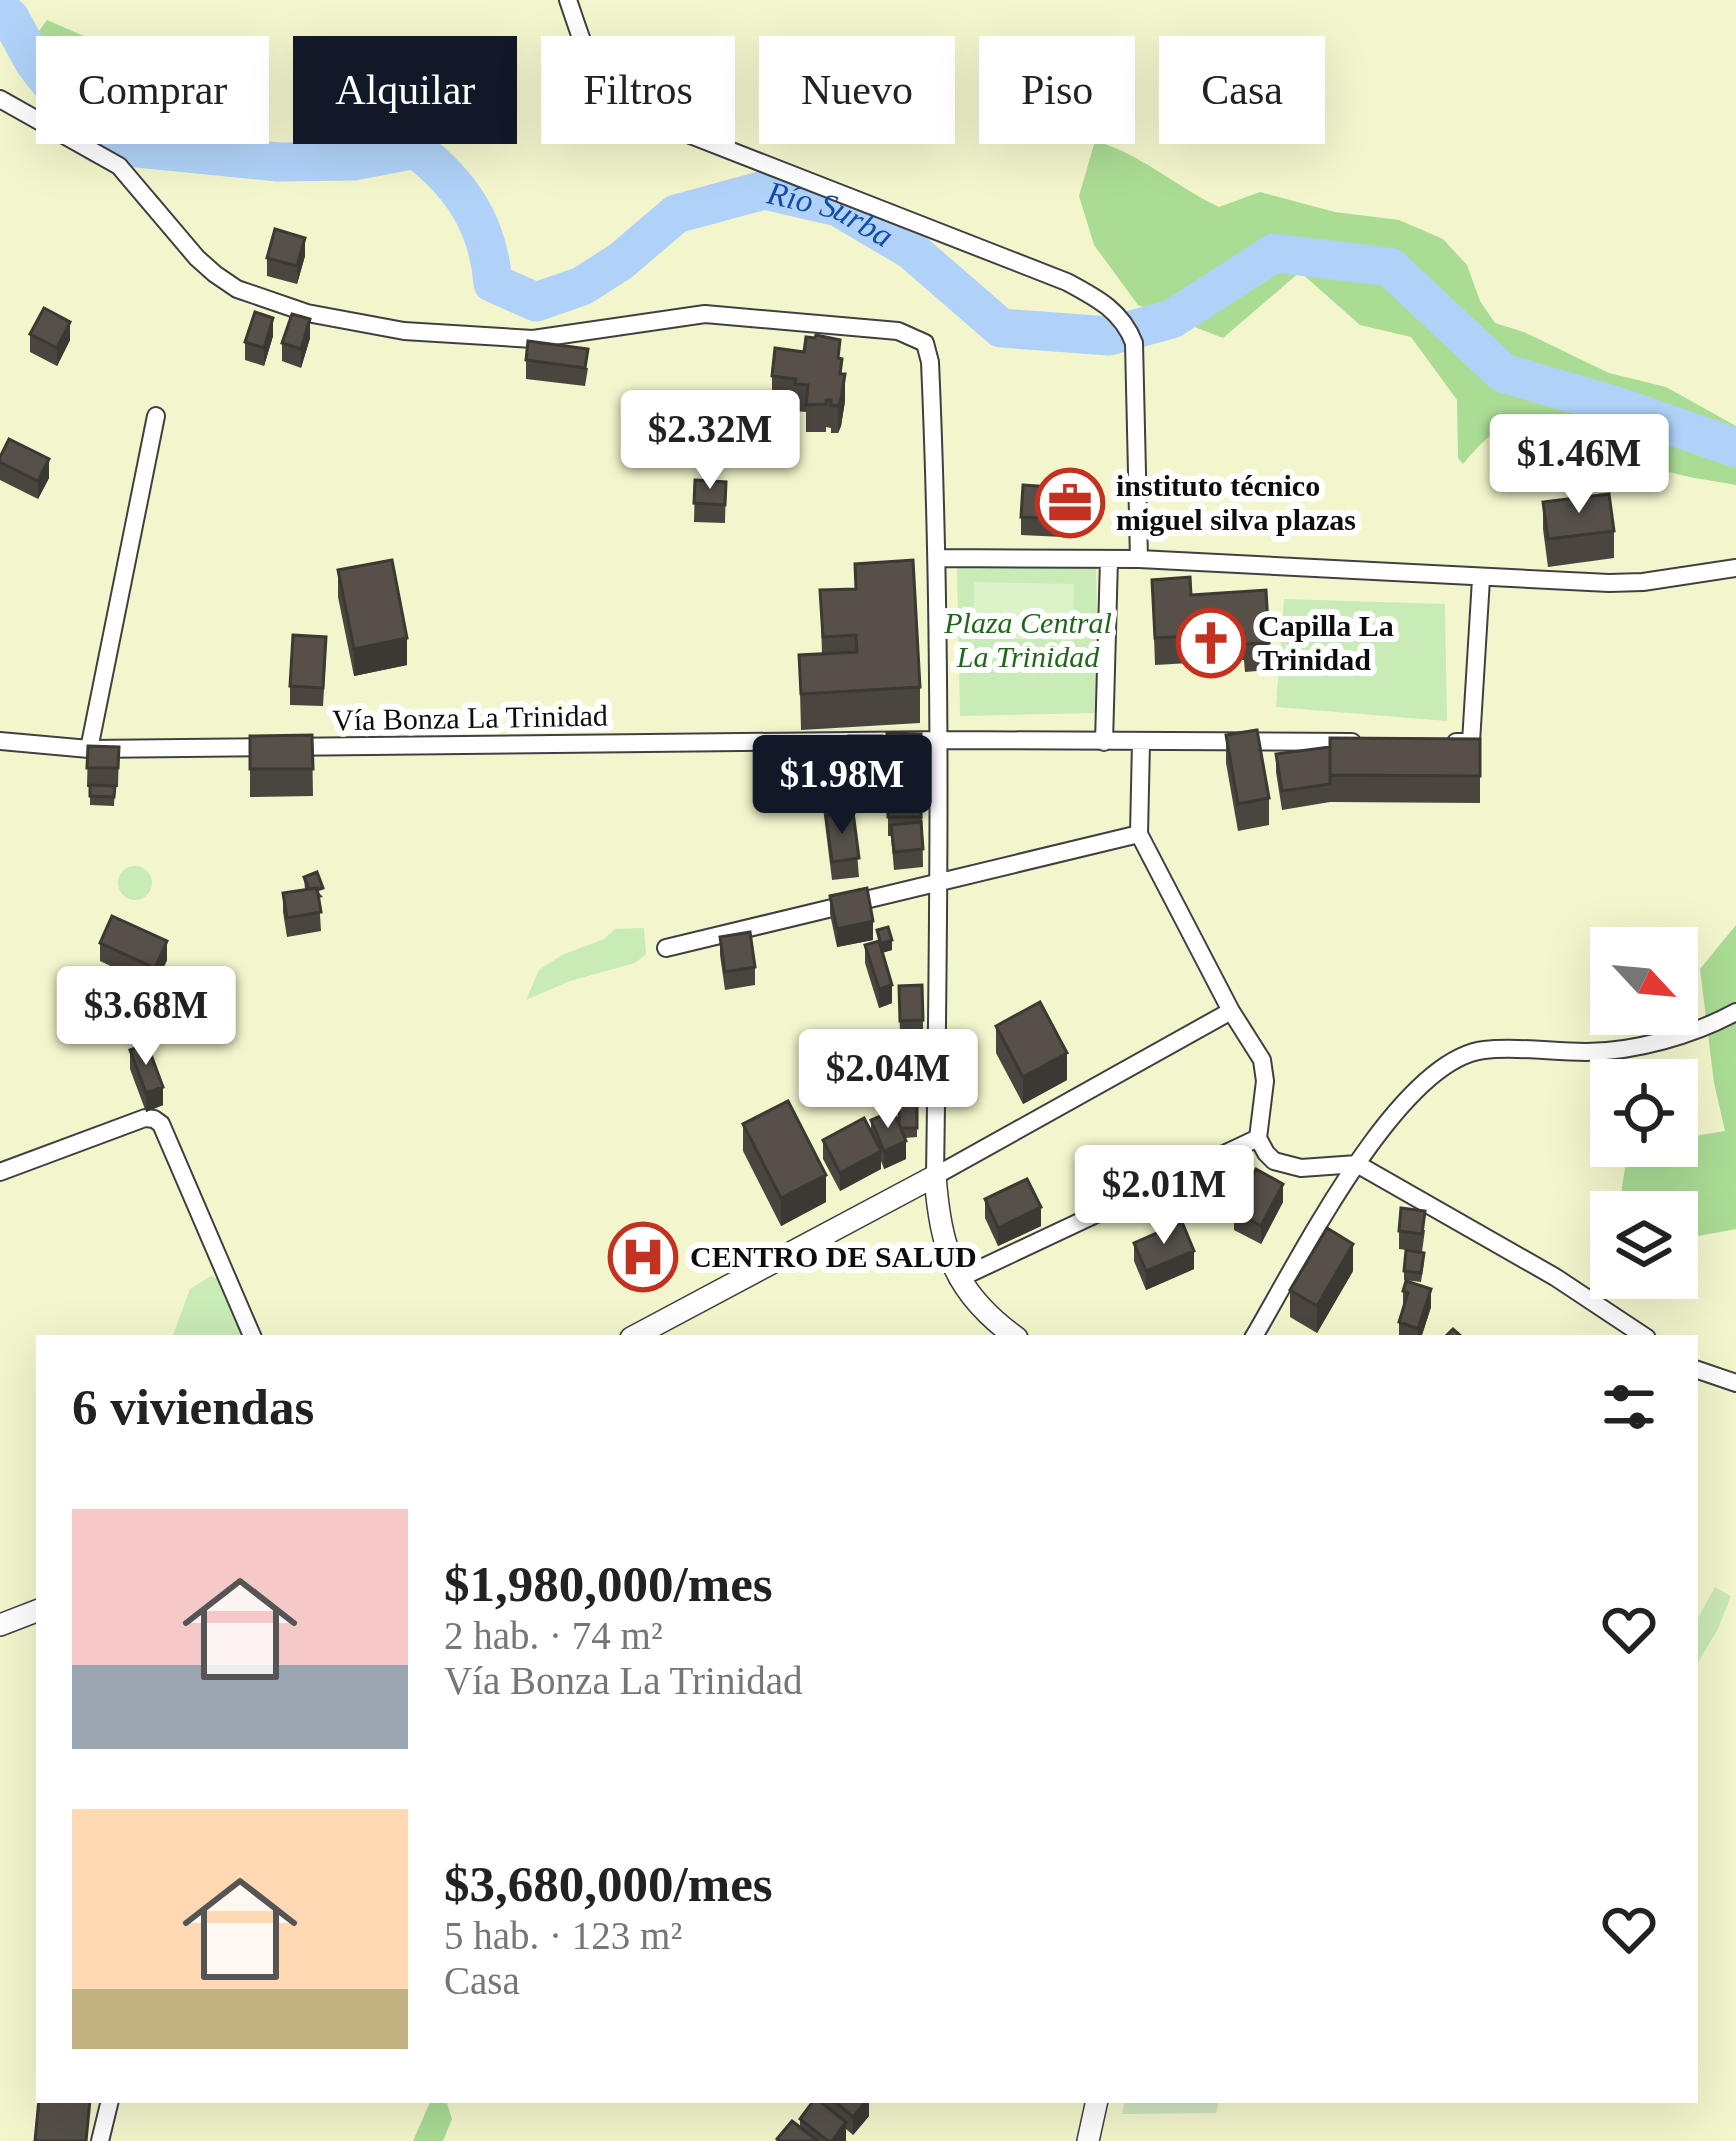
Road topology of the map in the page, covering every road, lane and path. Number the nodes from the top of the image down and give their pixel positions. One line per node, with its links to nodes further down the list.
1 (568, 0): 6 (street)
2 (0, 99): 4 (street)
3 (156, 416): 15 (street)
4 (938, 558): 5 (street); 9 (street)
5 (1109, 559): 6 (street); 11 (street)
6 (1139, 560): 8 (street)
7 (1736, 568): 8 (street)
8 (1481, 579): 14 (street)
9 (941, 740): 11 (street, Vía Bonza La Trinidad); 15 (street, Vía Bonza La Trinidad); 17 (street)
10 (0, 741): 15 (street, Vía Bonza La Trinidad)
11 (1104, 742): 12 (street, Vía Bonza La Trinidad)
12 (1141, 742): 13 (street, Vía Bonza La Trinidad); 16 (street)
13 (1377, 742)
14 (1448, 742)
15 (88, 748)
16 (1139, 834): 17 (street); 19 (street)
17 (939, 882): 18 (street); 24 (street)
18 (666, 948)
19 (1231, 1011): 21 (street); 24 (street)
20 (1736, 1012): 22 (street)
21 (1258, 1138): 22 (street); 25 (street)
22 (1357, 1164): 29 (street); 30 (street)
23 (0, 1172): 26 (street)
24 (935, 1176): 25 (street); 27 (street)
25 (958, 1279): 28 (street)
26 (253, 1335)
27 (637, 1335)
28 (1013, 1335)
29 (1255, 1335)
30 (1642, 1335)
31 (1698, 1370): 32 (street)
32 (1736, 1383)
33 (36, 1611): 34 (street)
34 (0, 1625)
35 (109, 2103): 37 (street)
36 (1096, 2103): 38 (street)
37 (100, 2141)
38 (1088, 2141)

